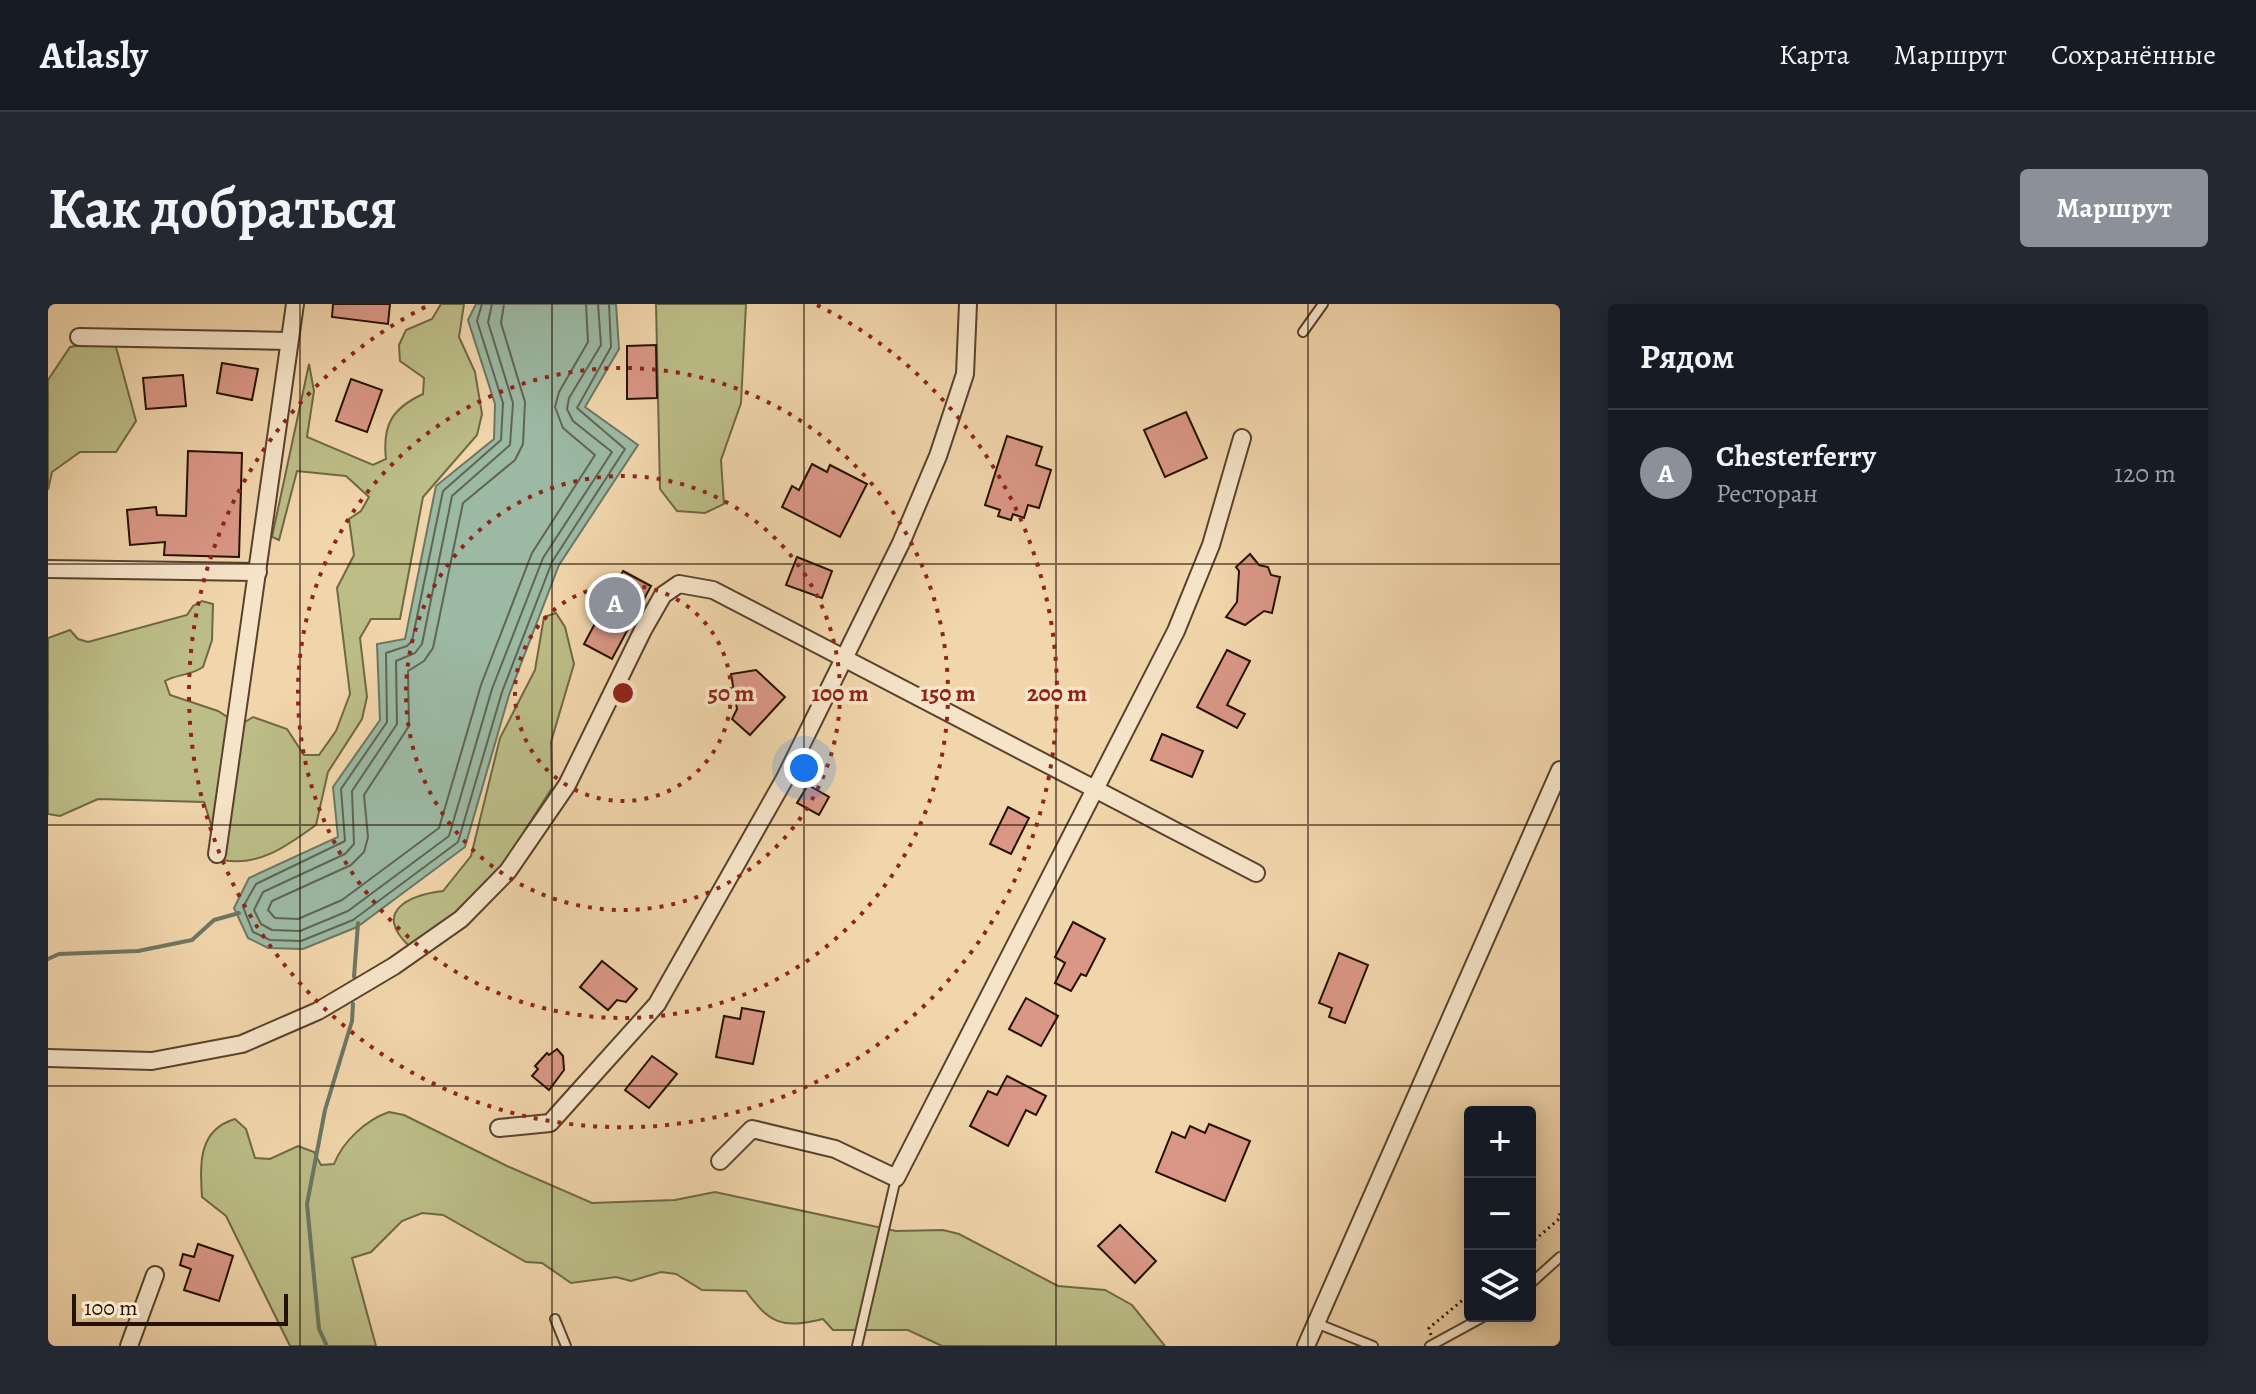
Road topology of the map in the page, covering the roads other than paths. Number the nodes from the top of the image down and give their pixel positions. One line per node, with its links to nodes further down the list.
1 (295, 304): 6 (street)
2 (968, 304): 10 (street)
3 (1323, 304): 4 (lane)
4 (1303, 332)
5 (79, 337): 6 (street)
6 (289, 341): 9 (street)
7 (1242, 438): 12 (street)
8 (48, 569): 9 (street)
9 (258, 572): 13 (street)
10 (844, 659): 12 (street); 15 (street); 16 (street)
11 (1560, 770): 24 (street)
12 (1096, 790): 14 (street); 18 (street)
13 (217, 854)
14 (1256, 873)
15 (48, 1058)
16 (499, 1128)
17 (720, 1161): 18 (street)
18 (896, 1178): 27 (lane)
19 (1560, 1257): 21 (lane)
20 (155, 1275): 25 (street)
21 (1536, 1279)
22 (555, 1319): 26 (lane)
23 (1474, 1322): 30 (lane)
24 (1316, 1323): 28 (street); 29 (lane)
25 (129, 1346)
26 (566, 1346)
27 (857, 1346)
28 (1306, 1346)
29 (1373, 1346)
30 (1430, 1346)

